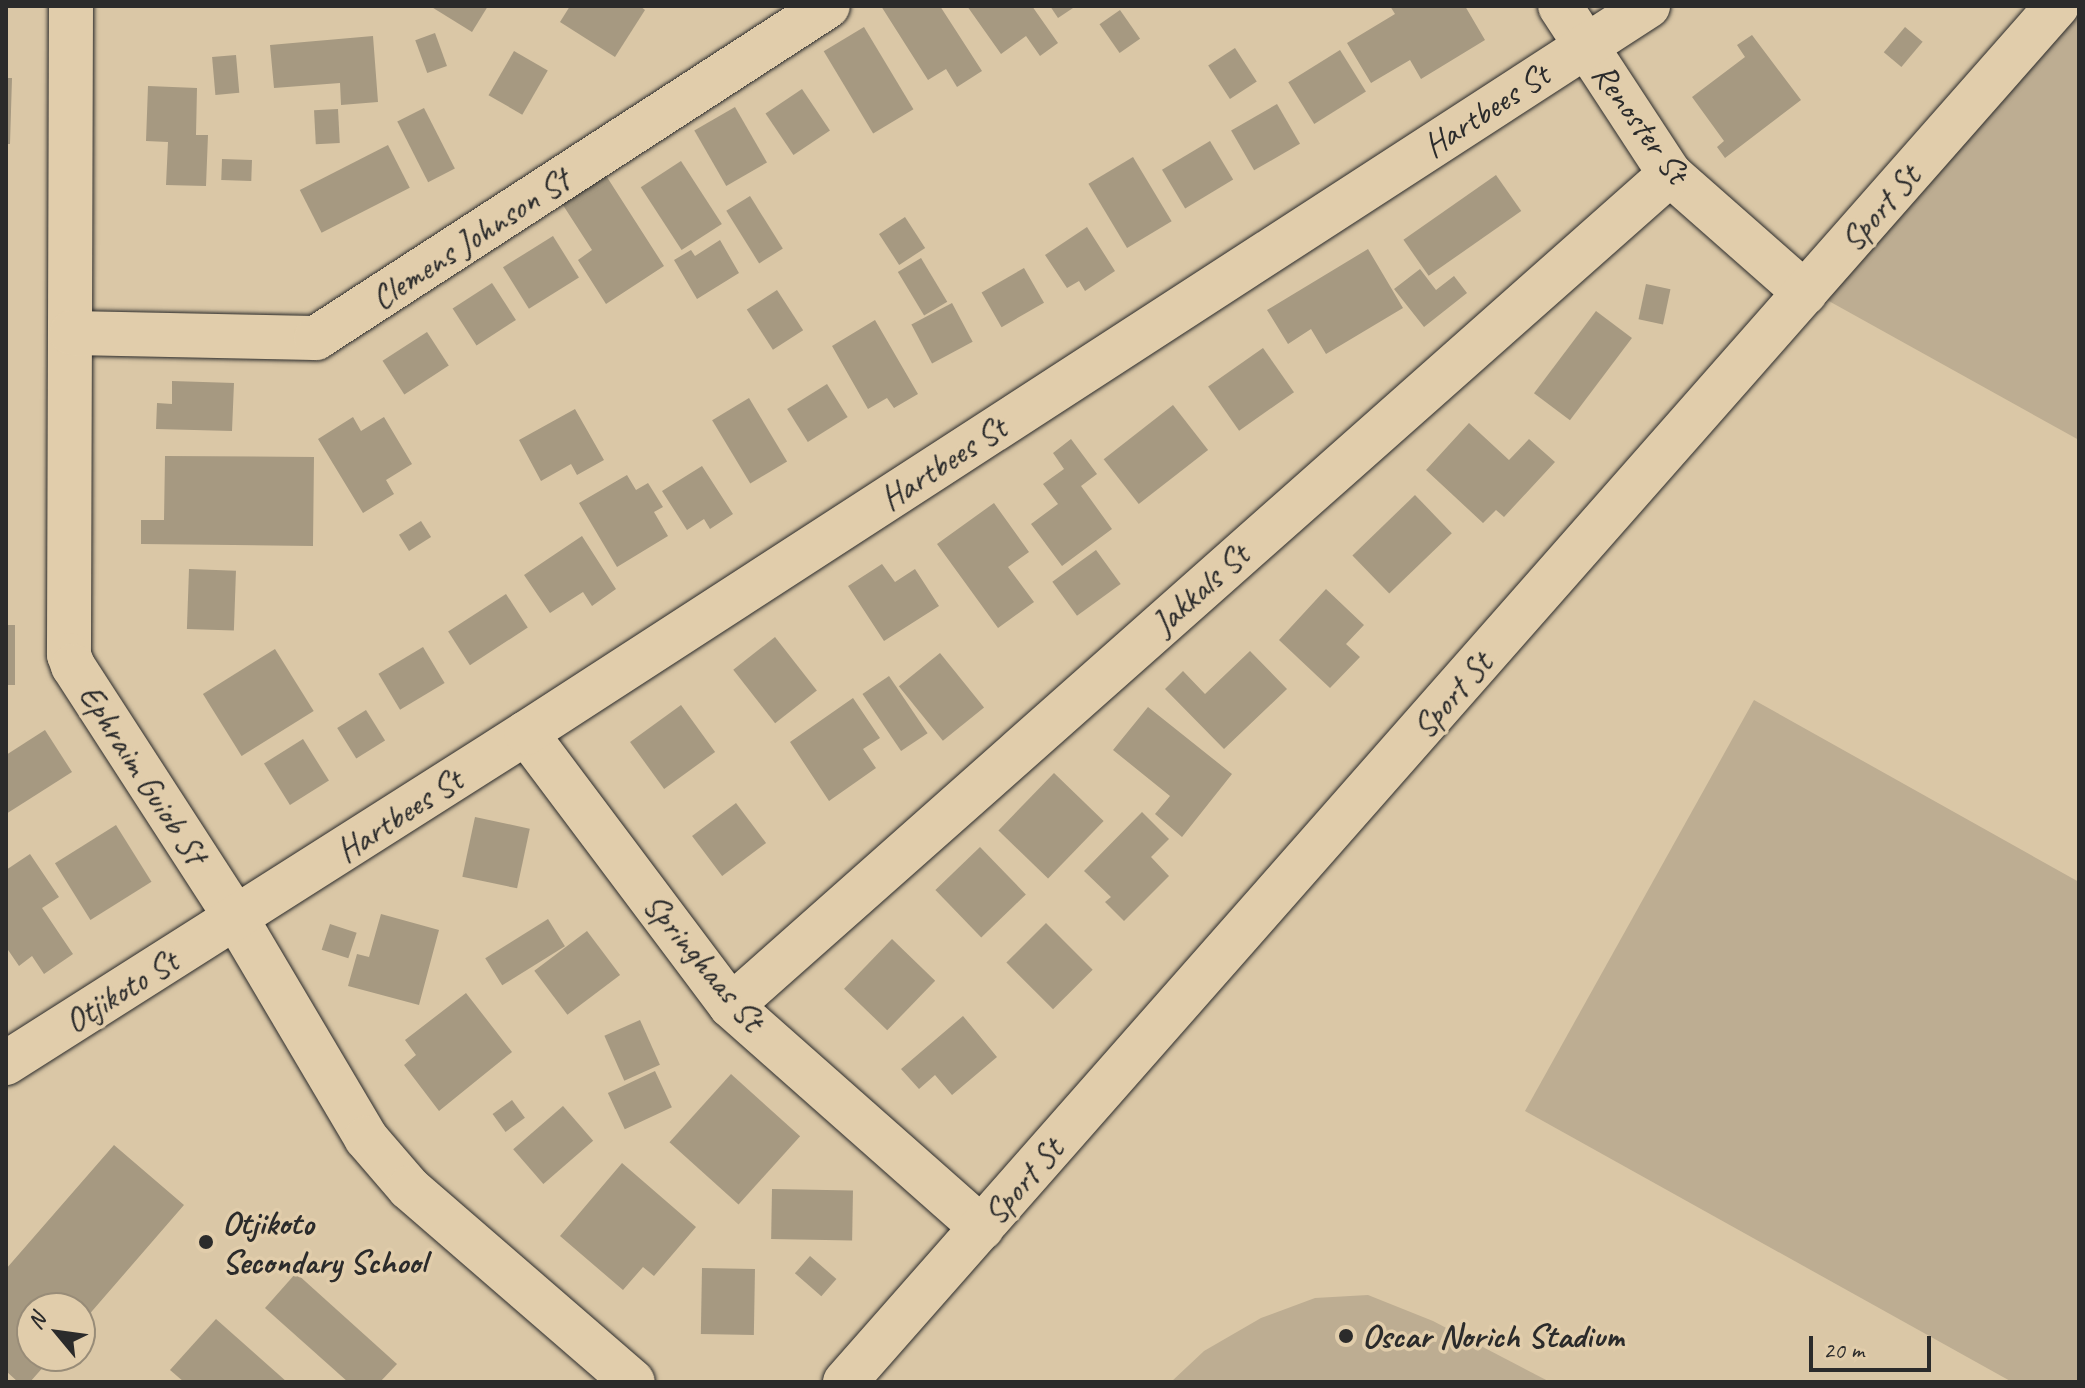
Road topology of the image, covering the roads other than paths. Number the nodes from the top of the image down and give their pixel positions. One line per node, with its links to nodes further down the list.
1 (71, 6): 9 (street, Ephraim Guiob St)
2 (828, 6): 9 (street, Clemens Johnson St)
3 (1560, 6): 6 (street, Renoster St)
4 (1648, 6): 6 (street, Hartbees St)
5 (2057, 6): 8 (street, Sport St)
6 (1586, 45): 7 (street, Renoster St); 10 (street, Hartbees St)
7 (1670, 174): 8 (street, Renoster St); 12 (street, Jakkals St)
8 (1805, 293): 14 (street, Sport St)
9 (71, 333): 11 (street, Ephraim Guiob St)
10 (526, 733): 11 (street, Hartbees St); 12 (street, Springhaas St)
11 (236, 918): 13 (street, Otjikoto St); 15 (street, Ephraim Guiob St)
12 (731, 1006): 14 (street, Springhaas St)
13 (6, 1063)
14 (982, 1228): 16 (street, Sport St)
15 (633, 1382)
16 (845, 1382)

